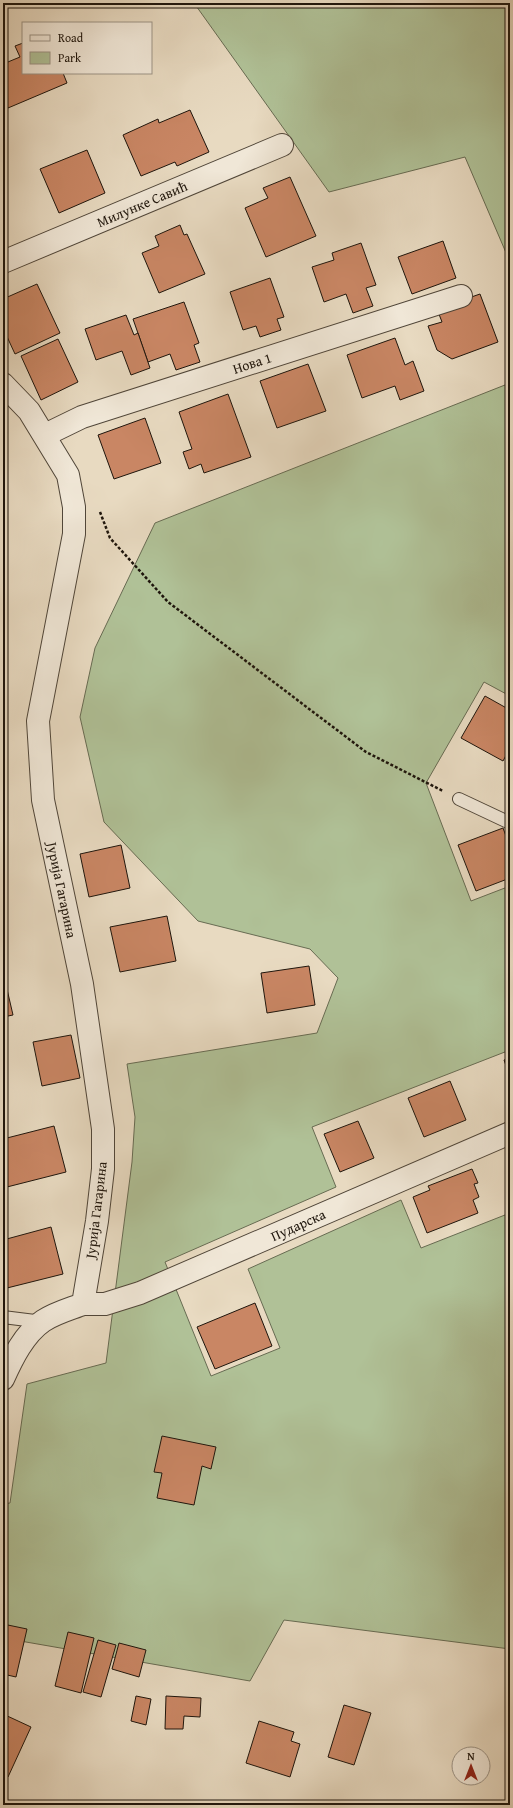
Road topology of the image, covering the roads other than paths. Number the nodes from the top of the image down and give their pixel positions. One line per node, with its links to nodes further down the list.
1 (282, 145): 2 (street, Милунке Савић)
2 (3, 262)
3 (460, 296): 5 (street, Нова 1)
4 (3, 384): 5 (street, Јурија Гагарина)
5 (45, 435): 9 (street, Јурија Гагарина)
6 (459, 799): 7 (lane)
7 (510, 823)
8 (510, 1133): 9 (street, Пударска)
9 (83, 1304): 11 (street)
10 (3, 1318): 11 (lane)
11 (42, 1322): 12 (street)
12 (3, 1379)

